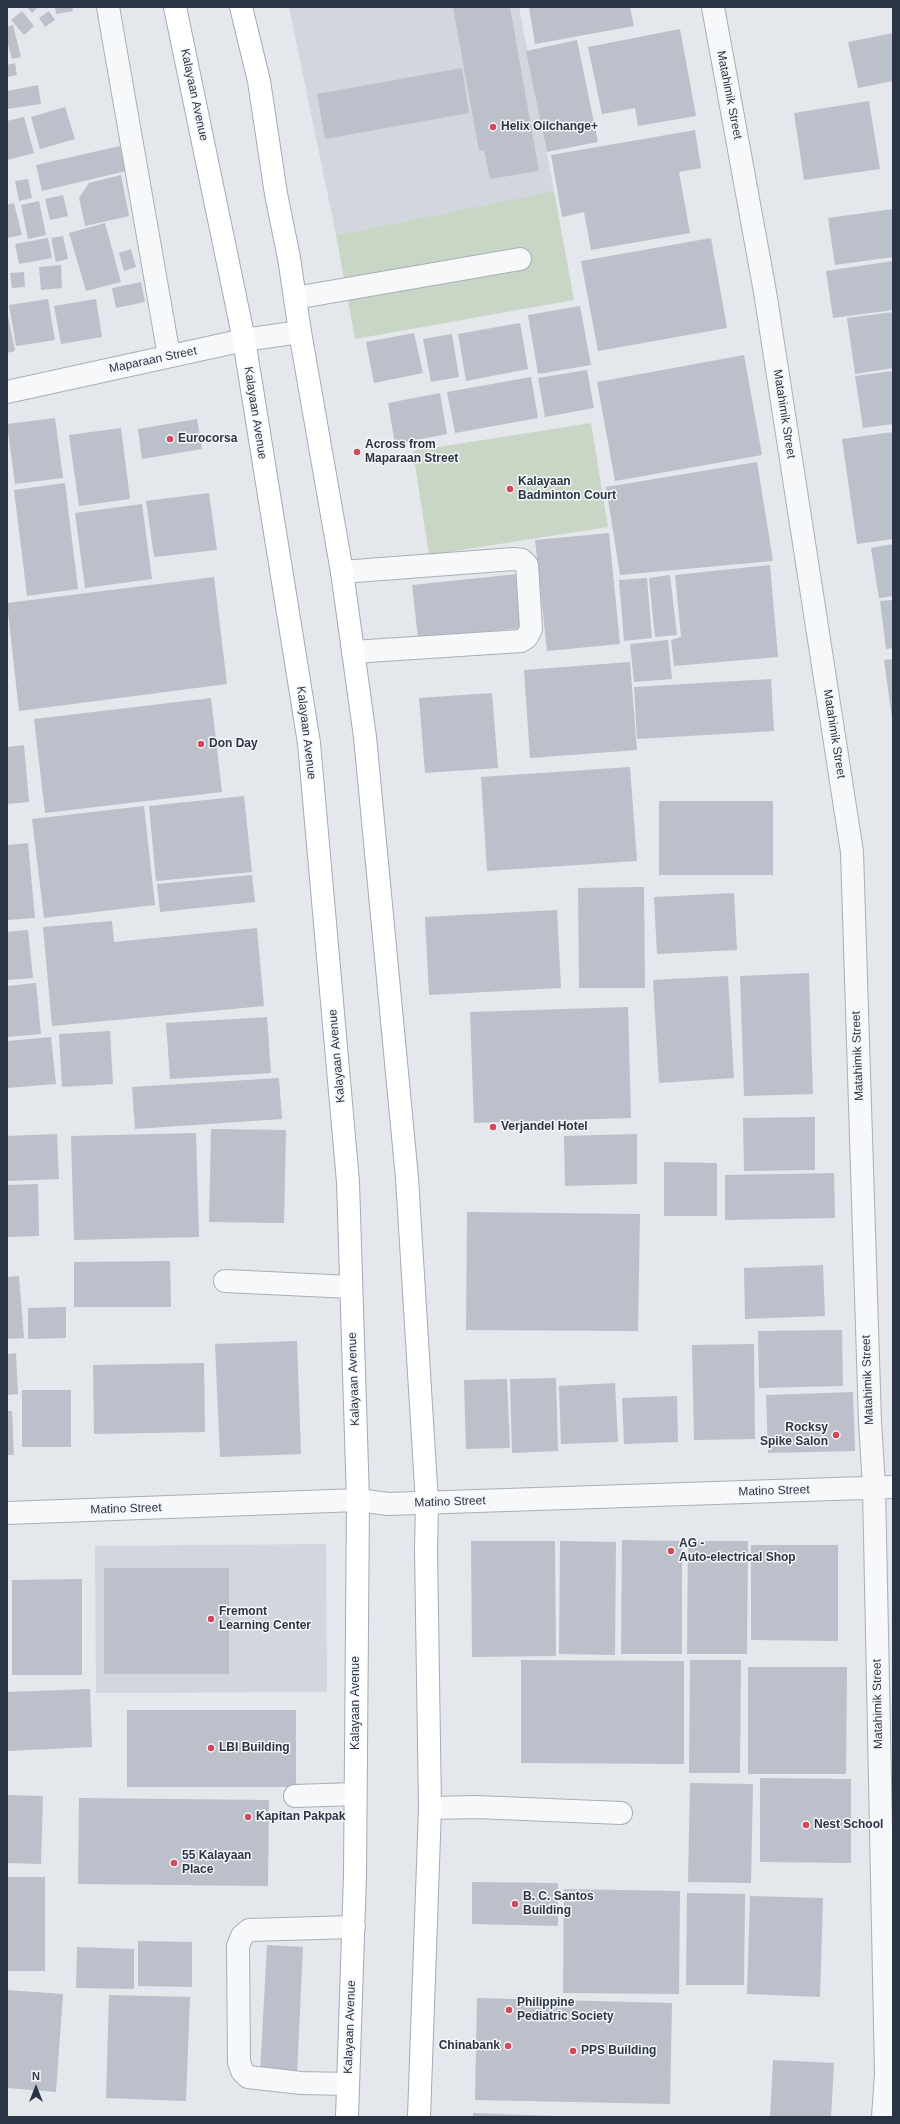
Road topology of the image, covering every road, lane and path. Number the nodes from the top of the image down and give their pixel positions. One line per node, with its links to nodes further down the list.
1 (108, 7): 9 (street)
2 (175, 7): 8 (main road, Kalayaan Avenue)
3 (241, 7): 6 (main road)
4 (712, 7): 15 (street, Matahimik Street)
5 (520, 259): 6 (street)
6 (295, 298): 7 (main road)
7 (300, 332): 8 (street, Maparaan Street); 11 (main road)
8 (244, 340): 9 (street, Maparaan Street); 14 (main road, Kalayaan Avenue)
9 (169, 356): 10 (street, Maparaan Street)
10 (7, 392)
11 (342, 572): 12 (main road); 12 (street)
12 (353, 652): 17 (main road)
13 (225, 1281): 14 (street)
14 (351, 1287): 16 (main road, Kalayaan Avenue)
15 (883, 1487): 17 (street, Matino Street); 27 (street, Matahimik Street)
16 (358, 1500): 17 (street, Matino Street); 18 (street, Matino Street); 19 (main road, Kalayaan Avenue)
17 (427, 1502): 21 (main road)
18 (7, 1513)
19 (355, 1794): 20 (street); 23 (main road, Kalayaan Avenue)
20 (295, 1796)
21 (430, 1808): 22 (street); 26 (main road)
22 (621, 1812)
23 (354, 1927): 24 (main road, Kalayaan Avenue); 24 (street)
24 (348, 2084): 25 (main road, Kalayaan Avenue)
25 (347, 2117)
26 (419, 2117)
27 (883, 2117)

